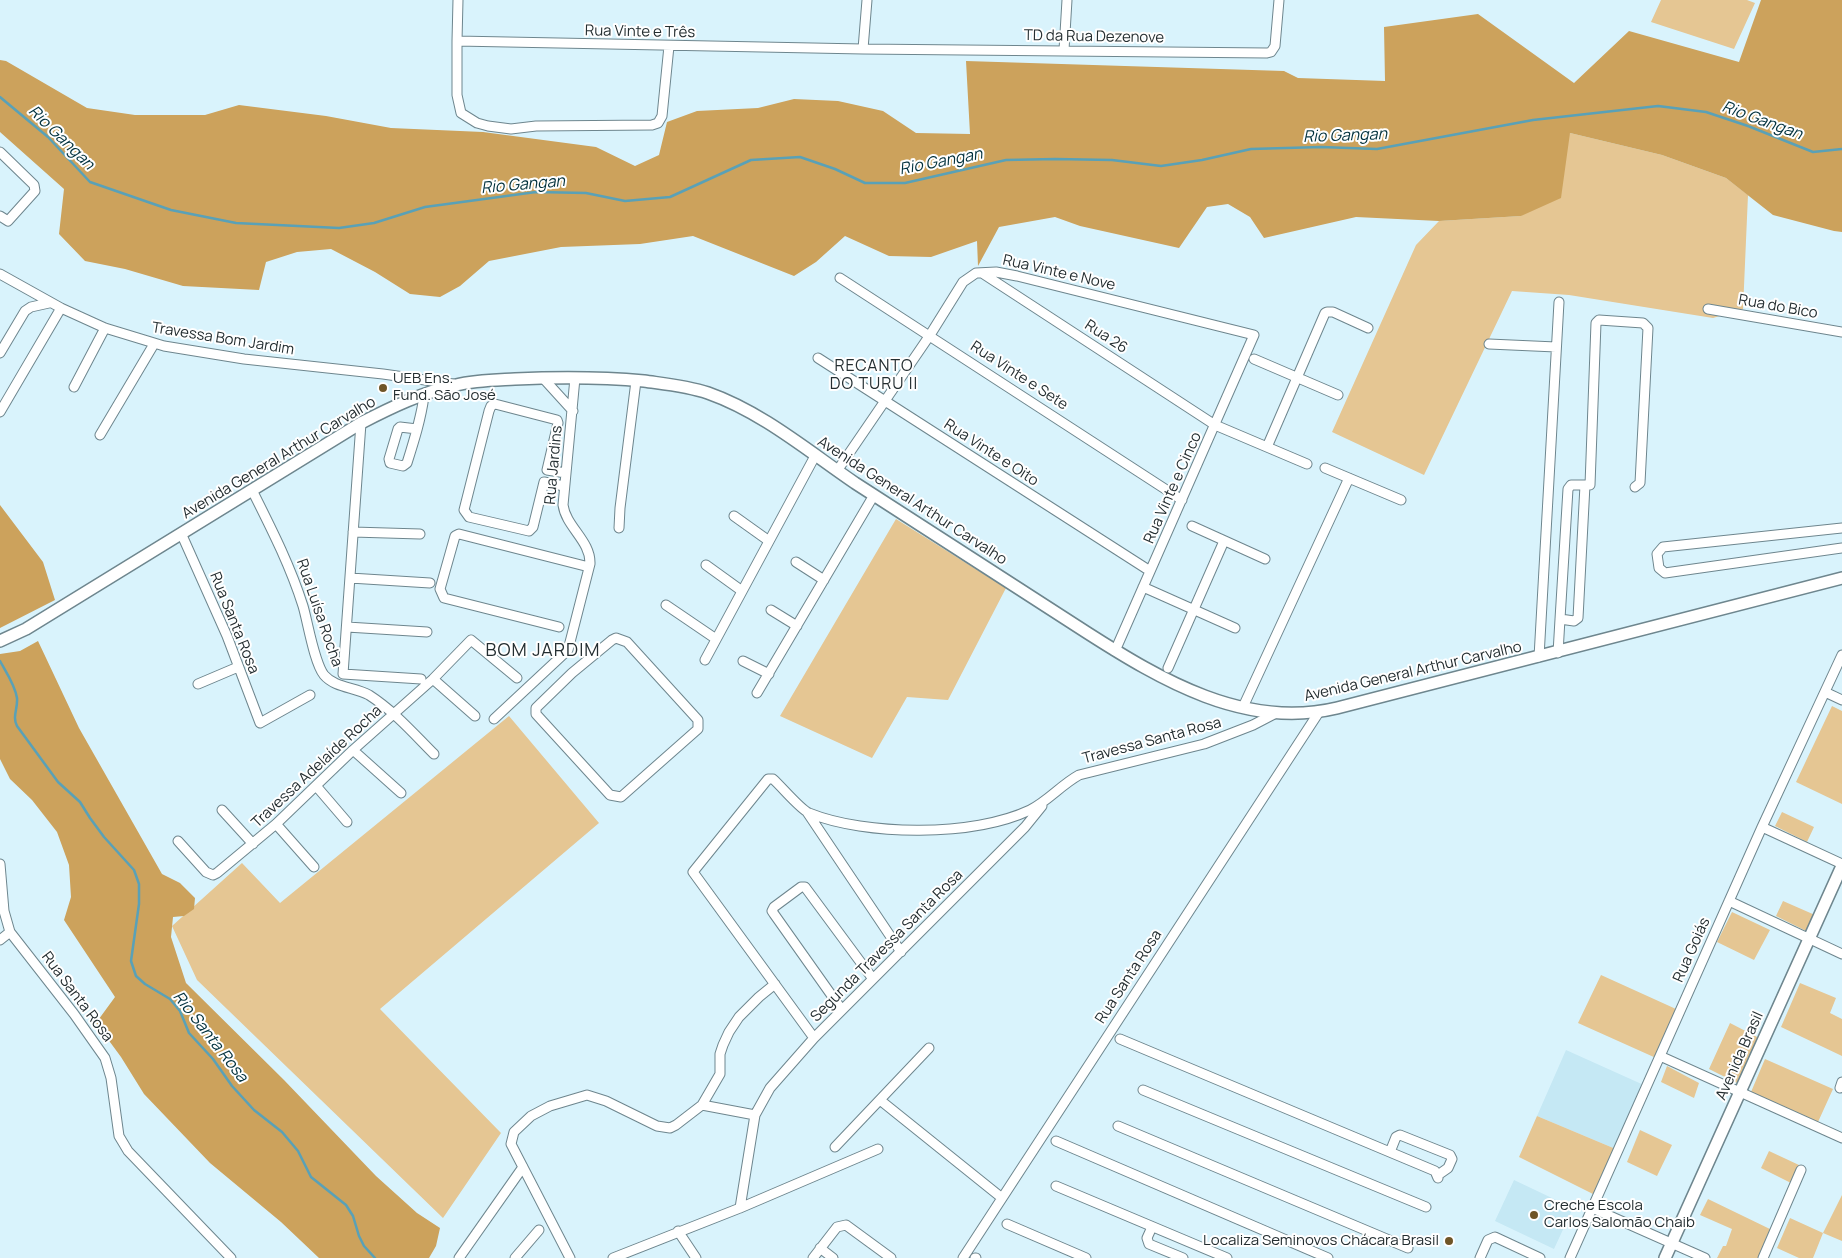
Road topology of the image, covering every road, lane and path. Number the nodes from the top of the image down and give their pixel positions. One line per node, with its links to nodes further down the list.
1 (458, 0): 5 (street)
2 (867, 0): 7 (street)
3 (1067, 0): 8 (street)
4 (1279, 0): 8 (street, TD da Rua Dezenove)
5 (458, 41): 6 (street, Rua Vinte e Três); 6 (street)
6 (669, 46): 7 (street, Rua Vinte e Três)
7 (863, 50): 8 (street, TD da Rua Dezenove)
8 (1064, 50)
9 (0, 152): 10 (street)
10 (0, 216)
11 (982, 272): 21 (street, Rua Vinte e Nove); 22 (street, Rua Vinte e Nove); 41 (street, Rua 26)
12 (0, 274): 15 (street, Travessa Bom Jardim)
13 (840, 278): 21 (street, Rua Vinte e Sete)
14 (1559, 302): 25 (street)
15 (49, 303): 16 (street, Travessa Bom Jardim); 26 (street)
16 (60, 308): 18 (street, Travessa Bom Jardim); 39 (street)
17 (1708, 309): 20 (street, Rua do Bico)
18 (105, 328): 23 (street, Travessa Bom Jardim); 34 (street)
19 (1368, 328): 29 (street)
20 (1842, 332)
21 (930, 335): 37 (street, Rua Vinte e Nove); 58 (street, Rua Vinte e Sete)
22 (1254, 335): 41 (street, Rua Vinte e Cinco)
23 (154, 344): 33 (street, Travessa Bom Jardim); 43 (street)
24 (1489, 344): 25 (street)
25 (1556, 347): 95 (street)
26 (0, 353)
27 (818, 358): 37 (street, Rua Vinte e Oito)
28 (1254, 358): 29 (street)
29 (1297, 377): 35 (street); 44 (street)
30 (543, 378): 31 (main road, Avenida General Arthur Carvalho); 33 (main road, Avenida General Arthur Carvalho); 38 (street, Rua Jardins)
31 (575, 378): 32 (main road, Avenida General Arthur Carvalho); 38 (street, Rua Jardins)
32 (636, 381): 45 (main road, Avenida General Arthur Carvalho); 62 (street)
33 (456, 384): 36 (main road, Avenida General Arthur Carvalho)
34 (74, 387)
35 (1338, 395)
36 (424, 396): 40 (main road, Avenida General Arthur Carvalho); 42 (street)
37 (885, 402): 49 (street, Rua Vinte e Nove); 74 (street, Rua Vinte e Oito)
38 (573, 411): 50 (street, Rua Jardins)
39 (0, 412)
40 (361, 423): 56 (main road, Avenida General Arthur Carvalho); 64 (street)
41 (1215, 426): 44 (street, Rua 26); 58 (street, Rua Vinte e Cinco)
42 (417, 429)
43 (100, 435)
44 (1267, 447): 46 (street, Rua 26)
45 (815, 456): 49 (main road, Avenida General Arthur Carvalho); 67 (street)
46 (1307, 464)
47 (1325, 468): 51 (street)
48 (547, 470): 50 (street); 52 (street); 52 (street)
49 (837, 471): 57 (main road, Avenida General Arthur Carvalho)
50 (566, 473): 54 (street, Rua Jardins)
51 (1349, 478): 59 (street); 110 (street)
52 (544, 482): 54 (street)
53 (1590, 485): 55 (street)
54 (564, 486): 73 (street, Rua Jardins)
55 (1635, 487)
56 (252, 490): 65 (main road, Avenida General Arthur Carvalho); 113 (street, Rua Luísa Rocha)
57 (874, 495): 77 (street); 92 (main road, Avenida General Arthur Carvalho)
58 (1182, 500): 74 (street, Rua Vinte e Cinco)
59 (1401, 500)
60 (734, 516): 67 (street)
61 (1192, 526): 68 (street)
62 (619, 528)
63 (1842, 528): 69 (street)
64 (353, 532): 66 (street); 75 (street)
65 (181, 533): 91 (main road, Avenida General Arthur Carvalho); 99 (street, Rua Santa Rosa)
66 (420, 534)
67 (769, 541): 80 (street)
68 (1224, 541): 70 (street); 82 (street)
69 (1842, 548)
70 (1265, 559)
71 (796, 562): 77 (street)
72 (706, 564): 80 (street)
73 (589, 568): 87 (street); 98 (street, Rua Jardins)
74 (1150, 571): 79 (street, Rua Vinte e Cinco)
75 (350, 578): 78 (street); 86 (street)
76 (1842, 578): 93 (main road, Avenida General Arthur Carvalho)
77 (824, 580): 85 (street)
78 (430, 583)
79 (1143, 587): 82 (street); 92 (street, Rua Vinte e Cinco)
80 (742, 590): 90 (street)
81 (666, 604): 90 (street)
82 (1194, 609): 88 (street); 100 (street)
83 (770, 610): 85 (street)
84 (1560, 619): 84 (street); 93 (street)
85 (797, 626): 101 (street)
86 (346, 627): 89 (street); 104 (street)
87 (559, 627)
88 (1236, 628)
89 (427, 632)
90 (716, 639): 96 (street)
91 (3, 640)
92 (1115, 651): 110 (main road, Avenida General Arthur Carvalho)
93 (1558, 652): 95 (main road, Avenida General Arthur Carvalho)
94 (1842, 655): 106 (street, Rua Goiás)
95 (1539, 658): 111 (main road, Avenida General Arthur Carvalho)
96 (705, 660)
97 (743, 661): 101 (street)
98 (566, 666): 98 (street); 115 (street, Rua Jardins)
99 (238, 668): 105 (street); 108 (street, Rua Santa Rosa)
100 (1168, 668)
101 (769, 674): 107 (street)
102 (433, 678): 103 (street, Travessa Adelaíde Rocha); 113 (street, Travessa Adelaíde Rocha); 114 (street)
103 (517, 678)
104 (421, 679)
105 (198, 684)
106 (1825, 692): 109 (street); 125 (street, Rua Goiás)
107 (757, 694)
108 (310, 695)
109 (1842, 700)
110 (1243, 707): 112 (main road, Avenida General Arthur Carvalho)
111 (1319, 712): 112 (main road, Avenida General Arthur Carvalho); 159 (street, Rua Santa Rosa)
112 (1276, 713): 120 (street, Travessa Santa Rosa)
113 (394, 714): 116 (street, Travessa Adelaíde Rocha); 117 (street, Rua Luísa Rocha)
114 (475, 716)
115 (494, 719)
116 (353, 750): 118 (street, Travessa Adelaíde Rocha); 119 (street)
117 (434, 754)
118 (317, 787): 123 (street); 124 (street, Travessa Adelaíde Rocha)
119 (401, 793)
120 (1045, 802): 122 (street, Travessa Santa Rosa); 136 (street, Segunda Travessa Santa Rosa)
121 (222, 810): 127 (street)
122 (807, 812): 136 (street, Travessa Santa Rosa); 139 (street, Travessa Santa Rosa)
123 (347, 822)
124 (276, 824): 127 (street, Travessa Adelaíde Rocha); 130 (street)
125 (1762, 827): 129 (street); 132 (street, Rua Goiás)
126 (178, 842): 127 (street, Travessa Adelaíde Rocha)
127 (252, 844)
128 (0, 864): 131 (street, Rua Santa Rosa)
129 (1842, 865): 134 (main road, Avenida Brasil)
130 (314, 867)
131 (1, 889): 133 (street, Rua Santa Rosa)
132 (1729, 902): 134 (street); 144 (street, Rua Goiás)
133 (10, 932): 135 (street); 171 (street, Rua Santa Rosa)
134 (1809, 939): 137 (street); 146 (main road, Avenida Brasil)
135 (0, 940)
136 (901, 952): 138 (street, Segunda Travessa Santa Rosa)
137 (1842, 954)
138 (873, 979): 140 (street, Segunda Travessa Santa Rosa); 140 (street)
139 (775, 984): 141 (street); 148 (street)
140 (842, 1010): 141 (street, Segunda Travessa Santa Rosa)
141 (814, 1038): 149 (street, Segunda Travessa Santa Rosa)
142 (1120, 1039): 155 (street)
143 (929, 1048): 147 (street)
144 (1660, 1056): 146 (street); 162 (street, Rua Goiás)
145 (1143, 1090): 160 (street)
146 (1740, 1092): 151 (street); 167 (main road, Avenida Brasil)
147 (880, 1100): 153 (street); 159 (street)
148 (702, 1105): 149 (street); 156 (street)
149 (755, 1115): 161 (street, Segunda Travessa Santa Rosa)
150 (1118, 1126): 168 (street)
151 (1842, 1138)
152 (1056, 1141): 183 (street)
153 (835, 1147)
154 (878, 1149): 161 (street)
155 (1390, 1152): 155 (street)
156 (523, 1167): 170 (street); 172 (street)
157 (1801, 1170): 189 (street)
158 (1056, 1186): 164 (street)
159 (1002, 1198): 179 (street, Rua Santa Rosa)
160 (1422, 1205)
161 (740, 1208): 166 (street)
162 (1592, 1208): 167 (street); 186 (street, Rua Goiás)
163 (1007, 1224): 180 (street)
164 (1152, 1226): 181 (street); 182 (street)
165 (539, 1230): 173 (street)
166 (678, 1231): 174 (street); 175 (street)
167 (1671, 1243): 187 (main road, Avenida Brasil); 188 (street)
168 (1404, 1246)
169 (820, 1248): 176 (street); 177 (street); 178 (street)
170 (566, 1256)
171 (231, 1258)
172 (459, 1258)
173 (515, 1258)
174 (613, 1258)
175 (696, 1258)
176 (813, 1258)
177 (834, 1258)
178 (891, 1258)
179 (963, 1258)
180 (1086, 1258)
181 (1183, 1258)
182 (1227, 1258)
183 (1328, 1258)
184 (1480, 1258): 185 (street)
185 (1540, 1258)
186 (1570, 1258)
187 (1664, 1258)
188 (1704, 1258)
189 (1763, 1258)

